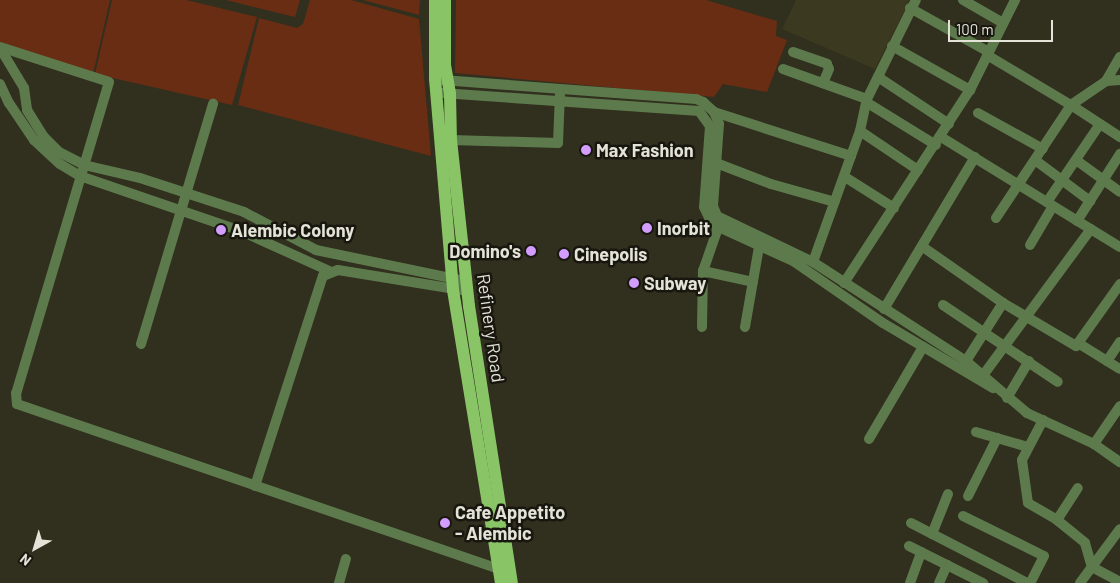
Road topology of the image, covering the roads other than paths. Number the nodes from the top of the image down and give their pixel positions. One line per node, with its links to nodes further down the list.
1 (435, 0): 13 (main road)
2 (445, 0): 13 (main road)
3 (963, 0): 6 (street)
4 (1012, 1): 6 (street)
5 (913, 4): 7 (street); 10 (street)
6 (1003, 23): 10 (street)
7 (892, 46): 14 (street); 20 (street)
8 (0, 47): 42 (street); 42 (street)
9 (793, 52): 17 (street)
10 (988, 53): 20 (street); 26 (street)
11 (1120, 57): 16 (street)
12 (783, 69): 17 (street)
13 (443, 78): 19 (street); 21 (main road, Refinery Road); 22 (main road, Refinery Road)
14 (878, 78): 24 (street); 29 (street)
15 (1120, 80): 16 (street)
16 (1106, 81): 26 (street)
17 (823, 83): 24 (street)
18 (0, 84): 42 (street)
19 (559, 88): 23 (street); 27 (street)
20 (970, 90): 29 (street)
21 (436, 93): 22 (street); 69 (main road, Refinery Road)
22 (450, 94): 23 (street); 33 (main road, Refinery Road)
23 (561, 100): 33 (street); 41 (street)
24 (867, 100): 31 (street); 34 (street)
25 (213, 104): 49 (street)
26 (1071, 104): 30 (street); 35 (street)
27 (714, 112): 37 (street); 41 (street)
28 (978, 113): 35 (street)
29 (948, 124): 34 (street)
30 (1100, 124): 32 (street); 40 (street)
31 (860, 131): 37 (street); 43 (street)
32 (1120, 137)
33 (451, 140): 70 (main road, Refinery Road)
34 (938, 141): 38 (street); 43 (street)
35 (1043, 149): 39 (street)
36 (1120, 154): 46 (street)
37 (851, 156): 44 (street)
38 (975, 157): 47 (street); 62 (street)
39 (1035, 160): 45 (street); 47 (street)
40 (1076, 160): 45 (street); 46 (street)
41 (712, 161): 51 (street); 57 (street); 63 (street)
42 (82, 170): 49 (street); 54 (street); 99 (street)
43 (918, 170): 53 (street)
44 (845, 177): 51 (street); 53 (street)
45 (1062, 181): 50 (street); 52 (street)
46 (1103, 181): 48 (street); 50 (street)
47 (1018, 184): 52 (street); 55 (street)
48 (1120, 192)
49 (185, 193): 54 (street); 69 (street)
50 (1090, 201): 56 (street)
51 (835, 202): 63 (street)
52 (1050, 204): 56 (street); 59 (street)
53 (894, 208): 67 (street)
54 (181, 210): 64 (street); 80 (street)
55 (996, 218)
56 (1077, 221): 58 (street)
57 (718, 228): 60 (street); 65 (street)
58 (1091, 229): 61 (street); 74 (street)
59 (1030, 245)
60 (759, 246): 66 (street); 82 (street)
61 (1120, 247)
62 (922, 248): 71 (street); 73 (street)
63 (812, 262): 67 (street)
64 (329, 271): 69 (street); 99 (street)
65 (703, 271): 66 (street); 75 (street)
66 (753, 282): 76 (street)
67 (844, 283): 73 (street)
68 (1120, 284): 79 (street)
69 (453, 285): 70 (street); 111 (main road, Refinery Road)
70 (467, 286): 111 (main road, Refinery Road)
71 (1003, 303): 74 (street); 77 (street)
72 (943, 305): 77 (street)
73 (884, 309): 83 (street)
74 (1029, 317): 79 (street); 81 (street)
75 (702, 327)
76 (745, 327)
77 (983, 330): 81 (street); 83 (street)
78 (1120, 342): 85 (street)
79 (1078, 343): 85 (street)
80 (141, 344)
81 (1004, 345): 84 (street); 87 (street)
82 (923, 347): 89 (street); 95 (street)
83 (966, 361): 87 (street)
84 (1029, 361): 88 (street); 90 (street)
85 (1107, 361): 86 (street)
86 (1120, 369)
87 (984, 374): 89 (street)
88 (1058, 382)
89 (998, 390): 90 (street)
90 (1007, 398): 92 (street)
91 (1120, 406): 96 (street)
92 (1042, 420): 96 (street); 97 (street)
93 (976, 432): 94 (street)
94 (997, 438): 97 (street); 102 (street)
95 (869, 439)
96 (1094, 444): 98 (street)
97 (1028, 447): 104 (street)
98 (1120, 462)
99 (255, 486): 111 (street)
100 (1078, 488): 104 (street)
101 (948, 494): 107 (street)
102 (968, 496)
103 (963, 516): 122 (street)
104 (1057, 520): 113 (street)
105 (911, 523): 107 (street)
106 (1120, 528): 113 (street)
107 (932, 534): 122 (street)
108 (909, 546): 109 (street)
109 (921, 552): 112 (street); 119 (street)
110 (346, 559): 116 (street)
111 (501, 562): 117 (main road, Refinery Road); 118 (main road, Refinery Road)
112 (947, 565): 114 (street); 120 (street)
113 (1092, 567): 115 (street); 123 (street)
114 (970, 580): 121 (street)
115 (1118, 581)
116 (339, 583)
117 (501, 583)
118 (512, 583)
119 (910, 583)
120 (939, 583)
121 (983, 583)
122 (1028, 583)
123 (1080, 583)

